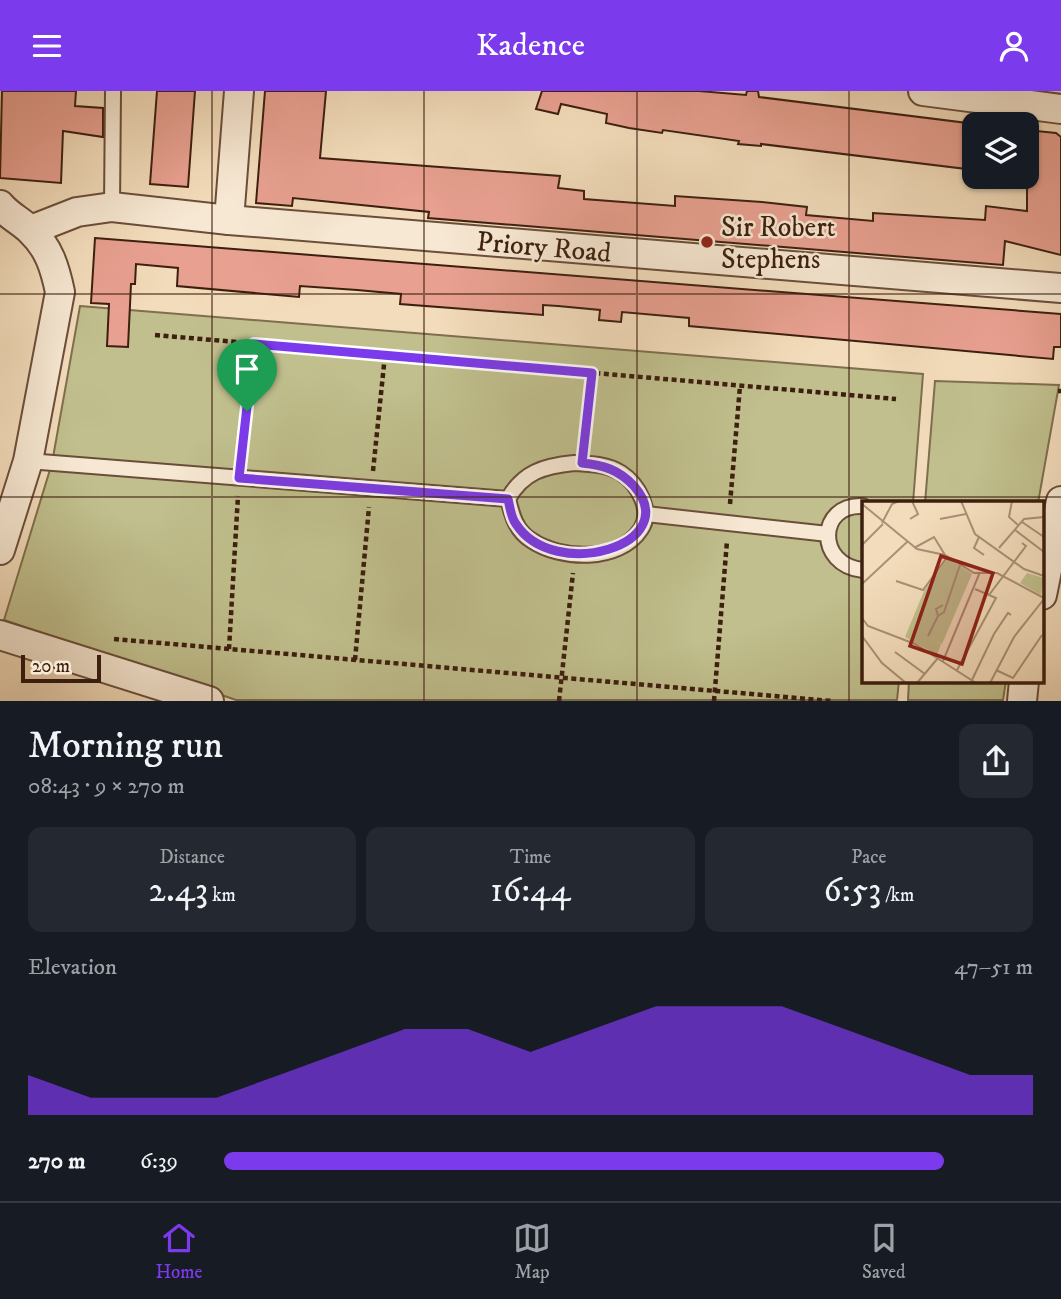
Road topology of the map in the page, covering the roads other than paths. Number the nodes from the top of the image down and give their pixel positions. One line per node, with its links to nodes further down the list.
1 (113, 91): 6 (lane)
2 (239, 91): 7 (street)
3 (923, 91): 4 (street)
4 (1061, 109)
5 (0, 205): 8 (street)
6 (112, 207): 7 (street, Priory Road); 8 (street, Priory Road)
7 (229, 220): 9 (street, Priory Road)
8 (31, 230): 10 (street)
9 (1061, 288)
10 (28, 461): 11 (lane); 16 (street)
11 (508, 499): 14 (lane); 14 (lane)
12 (1061, 501): 18 (street)
13 (862, 506): 15 (lane)
14 (646, 514): 15 (lane)
15 (828, 534): 17 (lane)
16 (0, 550)
17 (862, 570)
18 (1044, 585)
19 (0, 635): 21 (street)
20 (1024, 683): 22 (street)
21 (209, 701)
22 (1022, 701)

